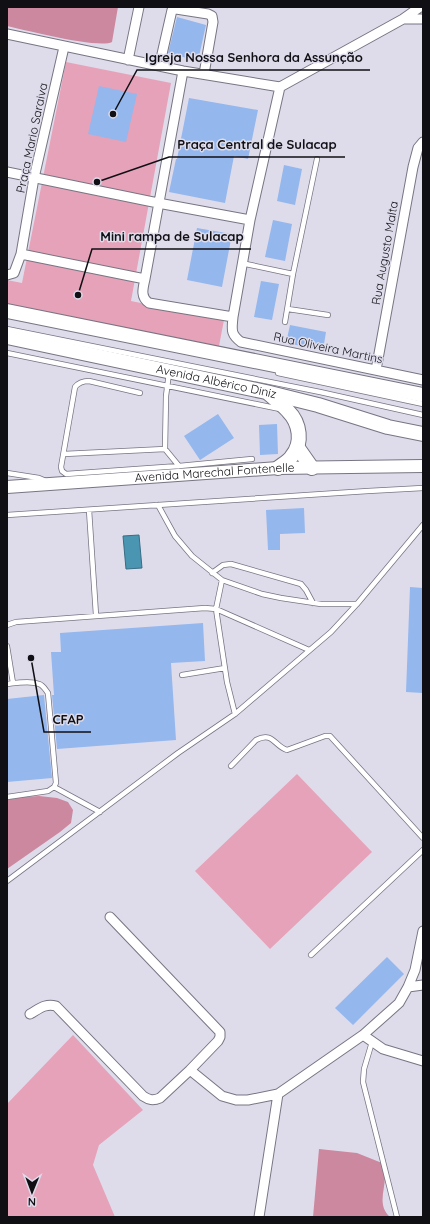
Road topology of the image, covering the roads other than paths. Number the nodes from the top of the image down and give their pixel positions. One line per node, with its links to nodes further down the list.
1 (139, 7): 8 (street)
2 (420, 7): 3 (street)
3 (403, 19): 4 (street); 11 (street)
4 (423, 19)
5 (7, 34): 6 (street)
6 (64, 47): 8 (street); 15 (street, Praça Mario Saraiva)
7 (162, 54): 10 (street)
8 (128, 60): 9 (street)
9 (183, 71): 10 (street); 16 (street)
10 (204, 74): 11 (street)
11 (280, 87): 17 (street)
12 (422, 142): 31 (street, Rua Augusto Malta)
13 (317, 158): 20 (lane)
14 (7, 172): 15 (street)
15 (34, 178): 16 (street); 18 (street, Praça Mario Saraiva)
16 (158, 203): 17 (street); 22 (street)
17 (250, 220): 19 (street)
18 (21, 254): 21 (street, Praça Mario Saraiva); 22 (street)
19 (242, 263): 20 (lane); 26 (street)
20 (293, 274): 23 (lane)
21 (7, 275)
22 (145, 279): 26 (street)
23 (288, 309): 25 (lane); 27 (lane)
24 (7, 311): 38 (main road)
25 (328, 315)
26 (232, 317): 31 (street, Rua Oliveira Martins)
27 (285, 322)
28 (7, 328): 41 (lane)
29 (7, 337): 32 (main road, Avenida Albérico Diniz)
30 (7, 353): 35 (lane)
31 (376, 370): 34 (street, Rua Oliveira Martins)
32 (170, 371): 35 (lane); 36 (main road, Avenida Albérico Diniz)
33 (273, 372): 39 (lane)
34 (423, 380)
35 (167, 386): 40 (lane); 44 (lane)
36 (266, 392): 40 (main road); 42 (main road, Avenida Albérico Diniz)
37 (140, 393): 45 (lane)
38 (423, 395)
39 (423, 404)
40 (288, 410): 43 (main road)
41 (423, 415)
42 (423, 434)
43 (298, 448): 49 (main road); 50 (main road)
44 (165, 449): 45 (lane); 47 (lane)
45 (64, 454): 47 (lane)
46 (252, 459): 47 (lane)
47 (179, 466)
48 (423, 466): 50 (main road, Avenida Marechal Fontenelle)
49 (278, 468): 50 (main road, Avenida Marechal Fontenelle); 52 (main road, Avenida Marechal Fontenelle)
50 (312, 468)
51 (7, 473): 52 (lane)
52 (48, 484): 53 (main road, Avenida Marechal Fontenelle)
53 (7, 486)
54 (423, 488): 55 (lane)
55 (158, 505): 56 (lane); 59 (lane)
56 (89, 510): 57 (lane); 64 (lane)
57 (7, 515)
58 (423, 525): 62 (lane)
59 (212, 573): 60 (lane); 61 (lane)
60 (222, 580): 61 (lane); 63 (lane)
61 (313, 603): 62 (lane)
62 (357, 604): 67 (lane)
63 (216, 609): 64 (lane); 67 (lane); 68 (lane)
64 (96, 615): 65 (lane)
65 (7, 625)
66 (7, 646): 70 (lane)
67 (309, 650): 72 (lane)
68 (225, 668): 69 (lane); 72 (lane)
69 (182, 674)
70 (13, 683): 71 (lane); 74 (lane)
71 (7, 684)
72 (235, 714): 76 (lane)
73 (231, 766): 77 (lane)
74 (54, 787): 75 (lane); 76 (lane)
75 (7, 797)
76 (100, 812): 79 (lane)
77 (423, 838)
78 (423, 850): 82 (lane)
79 (7, 881)
80 (110, 917): 89 (street)
81 (423, 931): 84 (street)
82 (311, 955)
83 (423, 985): 84 (street)
84 (408, 987): 86 (street)
85 (30, 1014): 89 (street)
86 (363, 1035): 87 (street); 90 (street)
87 (372, 1042): 88 (street); 92 (lane)
88 (423, 1061)
89 (190, 1070): 90 (street)
90 (278, 1094): 91 (street)
91 (259, 1217)
92 (397, 1217)

